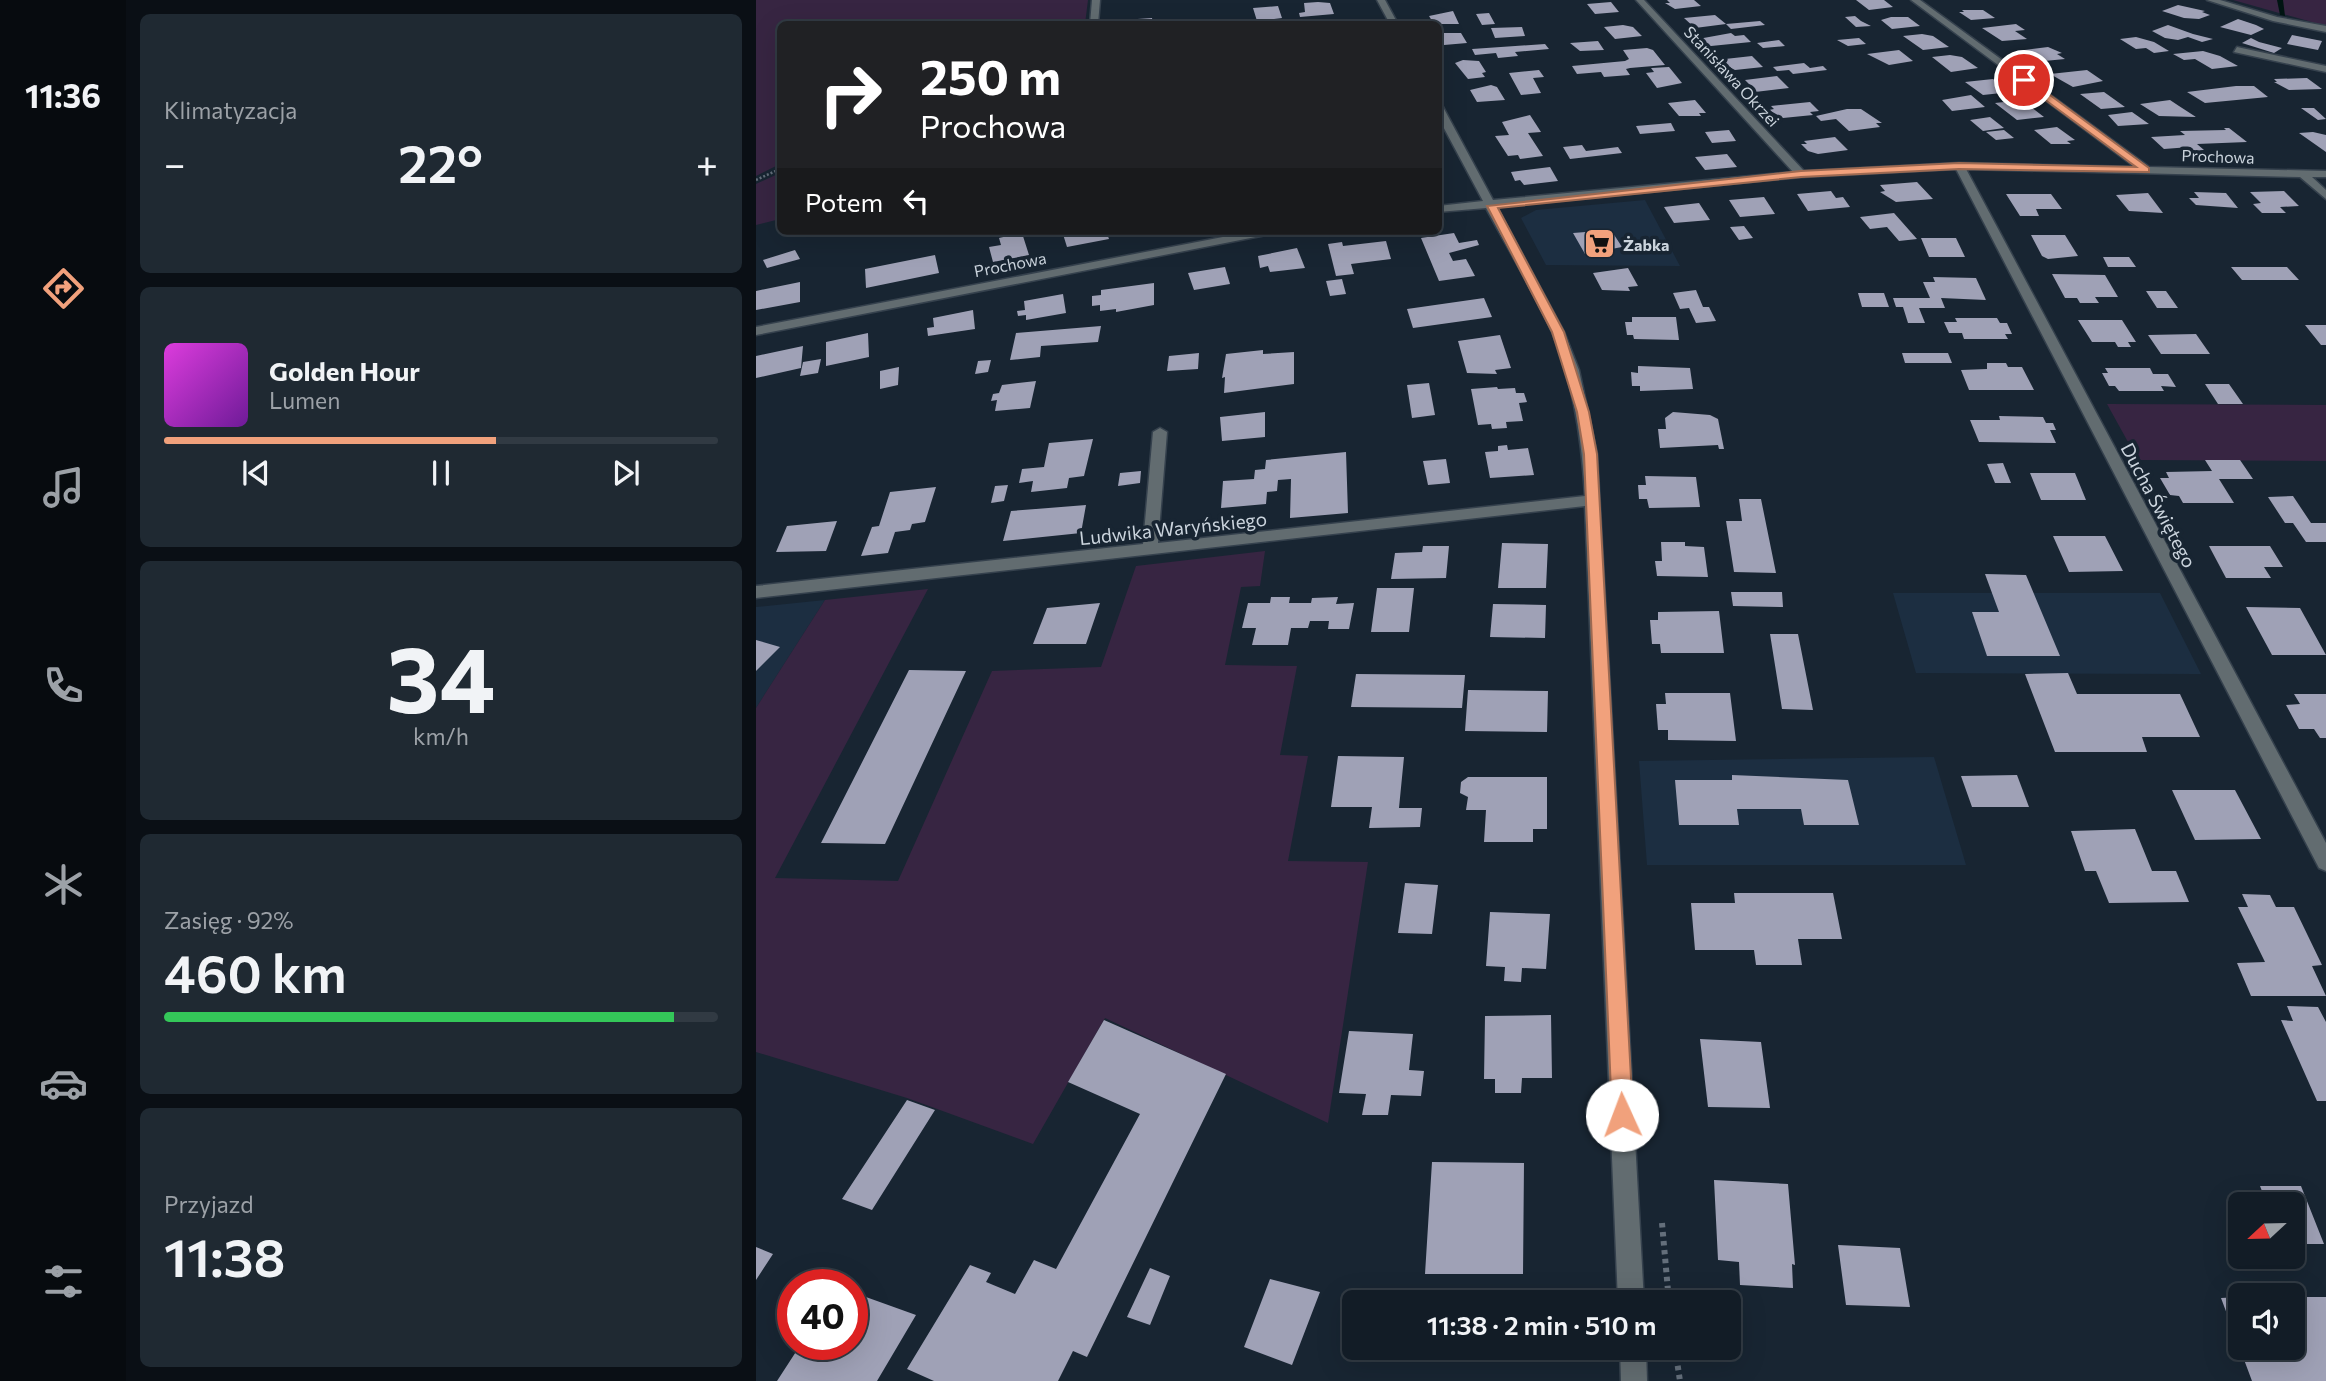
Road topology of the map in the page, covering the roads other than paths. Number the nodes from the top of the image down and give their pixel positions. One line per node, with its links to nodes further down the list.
1 (1096, 0): 6 (street)
2 (1381, 0): 7 (street)
3 (1640, 0): 14 (street, Stanisława Okrzei)
4 (1915, 0): 13 (street)
5 (2211, 0): 8 (street)
6 (1094, 21)
7 (1392, 21)
8 (2326, 29)
9 (2237, 50): 10 (street)
10 (2326, 69)
11 (1442, 114): 18 (street)
12 (1959, 166): 13 (street, Prochowa); 14 (street, Prochowa); 26 (street, Ducha Świętego)
13 (2146, 170): 15 (street, Prochowa)
14 (1801, 174): 18 (street, Prochowa)
15 (2303, 174): 16 (street, Prochowa); 17 (street)
16 (2326, 174)
17 (2326, 196)
18 (1492, 206): 19 (street, Prochowa); 23 (street)
19 (1442, 209)
20 (1250, 235): 21 (street, Prochowa)
21 (756, 331)
22 (1160, 432): 24 (street)
23 (1594, 500): 24 (street, Ludwika Waryńskiego); 27 (street)
24 (1150, 550): 25 (street, Ludwika Waryńskiego)
25 (756, 593)
26 (2326, 862)
27 (1630, 1290)
28 (1633, 1360): 29 (street)
29 (1634, 1381)

